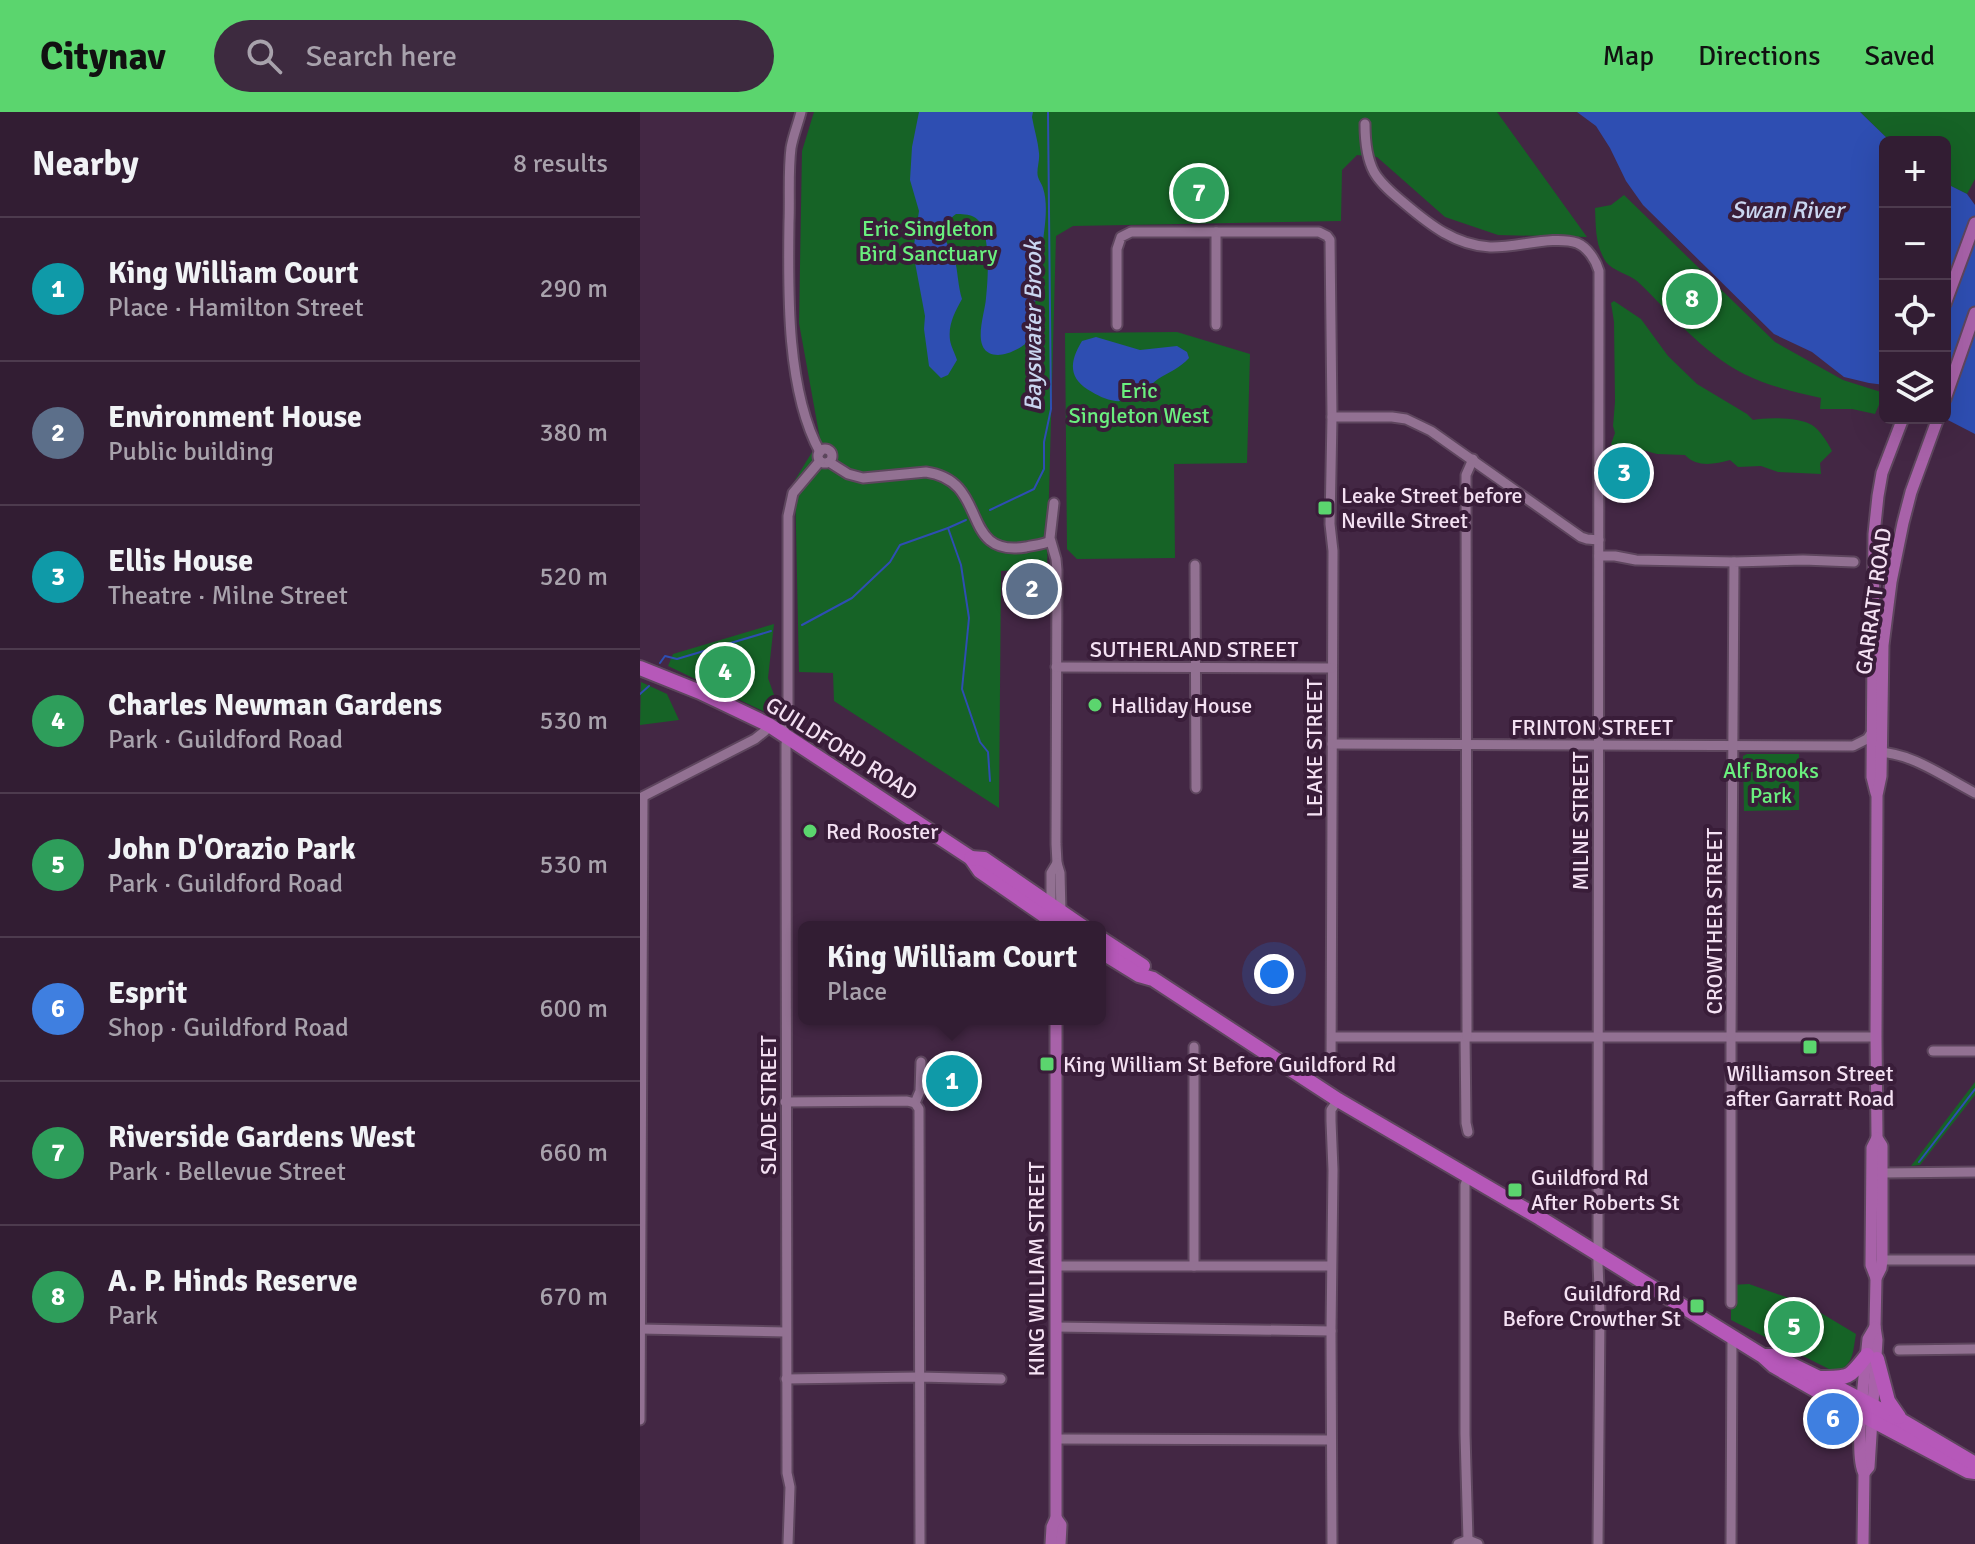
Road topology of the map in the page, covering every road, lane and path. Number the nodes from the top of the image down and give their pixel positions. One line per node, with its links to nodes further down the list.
1 (801, 112): 13 (street)
2 (1365, 124): 16 (street, MILNE STREET)
3 (1975, 223): 5 (main road)
4 (1216, 232): 7 (street); 8 (street); 10 (street, LEAKE STREET)
5 (1951, 288)
6 (1975, 313): 9 (main road)
7 (1117, 325)
8 (1216, 325)
9 (1951, 382)
10 (1332, 417): 14 (street); 25 (street, LEAKE STREET)
11 (1901, 424): 27 (main road, GARRATT ROAD)
12 (1936, 424): 33 (main road, GARRATT ROAD)
13 (823, 458): 17 (street); 26 (street, SLADE STREET)
14 (1473, 459): 16 (street); 29 (street)
15 (1054, 503): 17 (street)
16 (1599, 540): 18 (street, MILNE STREET)
17 (1050, 541): 23 (street)
18 (1599, 556): 19 (street); 30 (street, MILNE STREET)
19 (1734, 562): 20 (street); 31 (street, CROWTHER STREET)
20 (1854, 562)
21 (1195, 565): 22 (street)
22 (1195, 666): 23 (street, SUTHERLAND STREET); 25 (street, SUTHERLAND STREET); 34 (street)
23 (1056, 667): 37 (street)
24 (640, 668): 26 (highway, GUILDFORD ROAD)
25 (1332, 668): 28 (street, LEAKE STREET)
26 (780, 731): 36 (street); 37 (highway, GUILDFORD ROAD); 53 (street, SLADE STREET)
27 (1872, 732): 32 (street); 33 (main road, GARRATT ROAD)
28 (1332, 744): 29 (street, FRINTON STREET); 42 (street, LEAKE STREET)
29 (1466, 745): 30 (street, FRINTON STREET); 43 (street)
30 (1598, 745): 31 (street, FRINTON STREET); 44 (street, MILNE STREET)
31 (1733, 746): 32 (street, FRINTON STREET); 45 (street, CROWTHER STREET)
32 (1853, 746): 33 (street)
33 (1875, 755): 35 (street); 46 (main road, GARRATT ROAD)
34 (1196, 788)
35 (1975, 793)
36 (642, 797): 69 (street)
37 (1055, 919)
38 (1106, 942): 40 (highway)
39 (1106, 955): 40 (highway)
40 (1153, 979): 52 (highway)
41 (1056, 1025): 63 (main road, KING WILLIAM STREET)
42 (1332, 1037): 43 (street); 51 (street, LEAKE STREET)
43 (1466, 1037): 44 (street); 55 (street)
44 (1598, 1037): 45 (street); 60 (street, MILNE STREET)
45 (1731, 1037): 46 (street); 67 (street, CROWTHER STREET)
46 (1876, 1037): 56 (main road, GARRATT ROAD)
47 (1194, 1047): 64 (street)
48 (1933, 1051): 49 (street)
49 (1975, 1051)
50 (921, 1062): 54 (street)
51 (1331, 1069)
52 (1338, 1100): 59 (highway); 65 (street)
53 (785, 1102): 54 (street); 71 (street, SLADE STREET)
54 (915, 1103): 77 (street)
55 (1468, 1132)
56 (1877, 1138): 58 (main road, GARRATT ROAD); 66 (main road, GARRATT ROAD)
57 (1975, 1172): 58 (street)
58 (1883, 1173): 61 (main road, GARRATT ROAD)
59 (1468, 1177): 60 (highway); 89 (street)
60 (1598, 1253): 72 (highway); 96 (street, MILNE STREET)
61 (1882, 1260): 62 (street); 66 (main road, GARRATT ROAD)
62 (1975, 1260)
63 (1056, 1266): 64 (street); 68 (main road, KING WILLIAM STREET)
64 (1194, 1266): 65 (street)
65 (1331, 1266): 70 (street)
66 (1876, 1278): 76 (main road, GARRATT ROAD)
67 (1731, 1303)
68 (1056, 1327): 70 (street); 84 (main road, KING WILLIAM STREET)
69 (640, 1329): 71 (street); 82 (street)
70 (1331, 1331): 85 (street)
71 (786, 1332): 79 (street, SLADE STREET)
72 (1732, 1337): 75 (highway); 97 (street)
73 (1975, 1349): 74 (street)
74 (1899, 1350)
75 (1763, 1356): 78 (highway); 81 (highway)
76 (1872, 1357): 78 (highway); 81 (main road, GARRATT ROAD); 83 (highway)
77 (919, 1377): 79 (street); 80 (street); 91 (street)
78 (1817, 1377): 81 (highway)
79 (786, 1379): 90 (street, SLADE STREET)
80 (1001, 1379)
81 (1867, 1410): 83 (highway); 87 (highway); 98 (main road, GARRATT ROAD)
82 (640, 1420)
83 (1904, 1422): 86 (highway)
84 (1056, 1439): 85 (street); 88 (main road, KING WILLIAM STREET)
85 (1331, 1440): 94 (street)
86 (1975, 1464)
87 (1975, 1472)
88 (1056, 1518): 92 (main road, KING WILLIAM STREET); 93 (main road, KING WILLIAM STREET)
89 (1473, 1542): 95 (street)
90 (786, 1544)
91 (920, 1544)
92 (1051, 1544)
93 (1060, 1544)
94 (1332, 1544)
95 (1458, 1544)
96 (1598, 1544)
97 (1731, 1544)
98 (1863, 1544)

